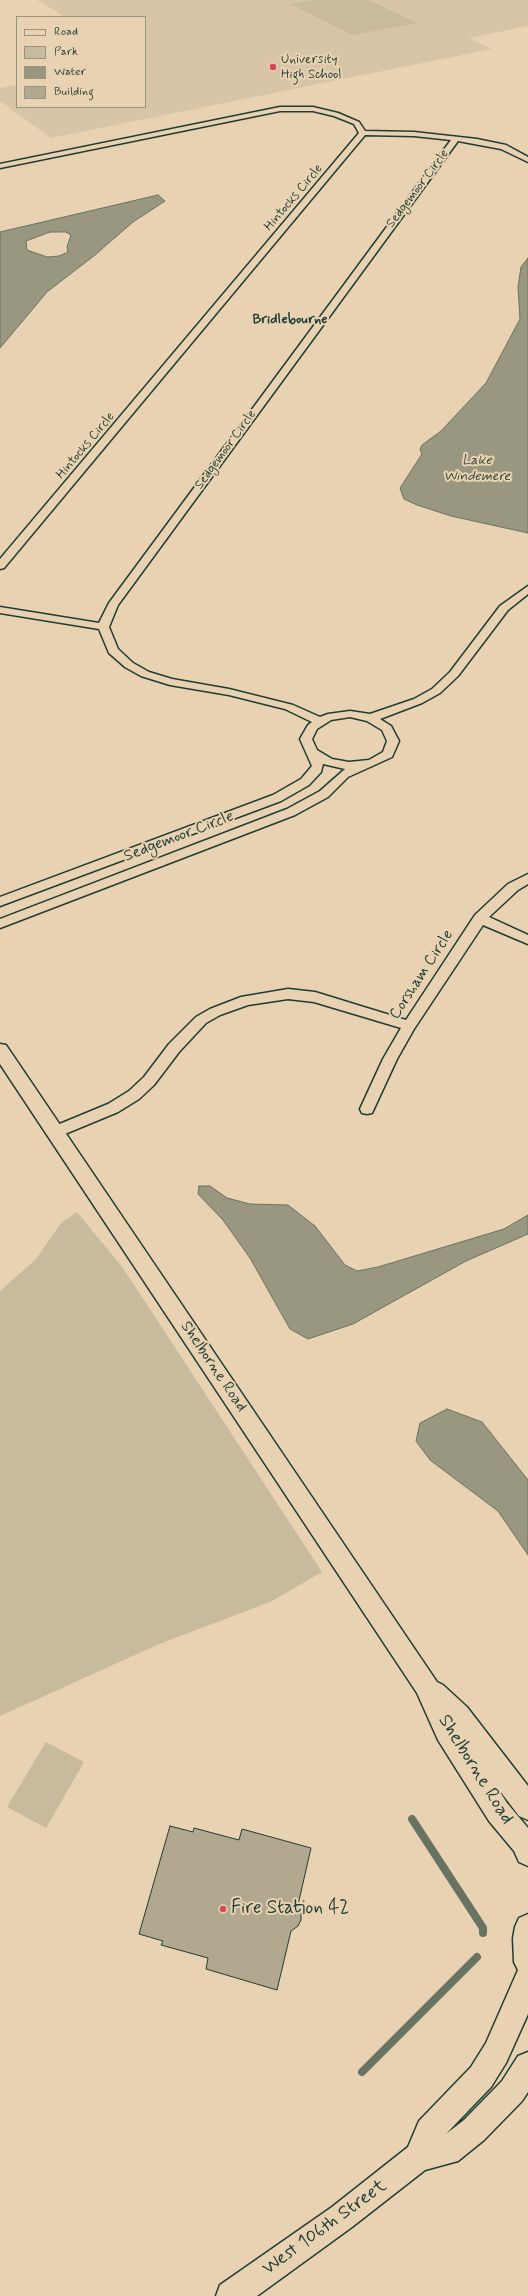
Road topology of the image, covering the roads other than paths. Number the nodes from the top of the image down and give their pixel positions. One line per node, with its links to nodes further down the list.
1 (363, 132): 2 (street); 4 (street); 5 (street, Hintocks Circle)
2 (456, 139): 3 (street, Sedgemoor Circle); 8 (street, Sedgemoor Circle)
3 (528, 160)
4 (0, 166)
5 (0, 566)
6 (528, 589): 9 (street)
7 (0, 610): 8 (street)
8 (104, 628): 10 (street)
9 (372, 718): 10 (street); 12 (street)
10 (319, 721): 11 (street)
11 (312, 752): 12 (street); 14 (street, Sedgemoor Circle)
12 (361, 765): 16 (street, Sedgemoor Circle)
13 (528, 878): 15 (street, Corsham Circle)
14 (0, 902)
15 (480, 918): 17 (street); 18 (street, Corsham Circle)
16 (0, 924)
17 (528, 940)
18 (409, 1026): 20 (street, Corsham Circle); 21 (street)
19 (0, 1050): 21 (street, Shelborne Road)
20 (368, 1109)
21 (55, 1132): 22 (street, Shelborne Road)
22 (426, 1685): 23 (street, Shelborne Road); 24 (street, Shelborne Road)
23 (528, 1807)
24 (528, 1853)
25 (528, 1927): 26 (street)
26 (528, 1962)
27 (528, 1978): 29 (street)
28 (528, 2066): 29 (street, West 106th Street)
29 (418, 2158): 30 (street, West 106th Street)
30 (231, 2296)

